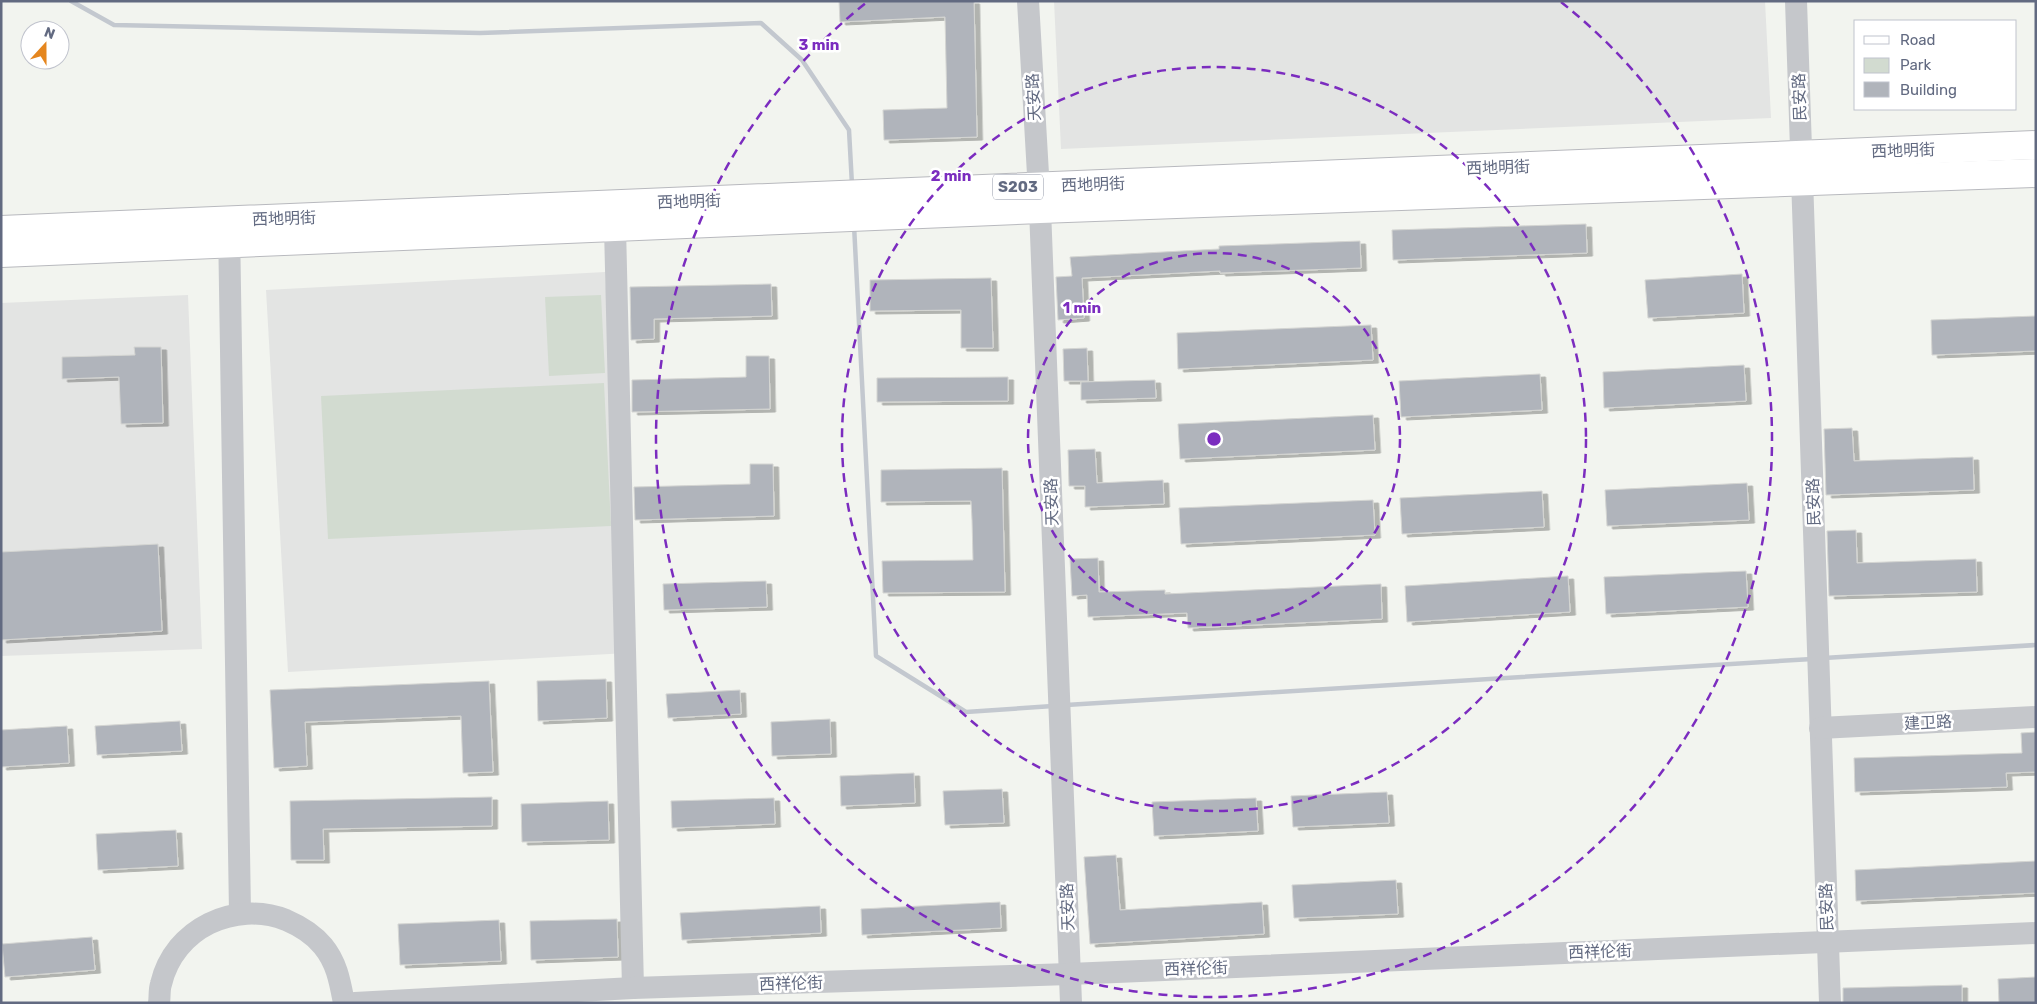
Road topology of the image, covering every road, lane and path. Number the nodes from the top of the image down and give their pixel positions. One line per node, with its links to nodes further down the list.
1 (1028, 1): 6 (street, 天安路)
2 (1796, 1): 4 (street, 民安路)
3 (2036, 145): 4 (main road, 西地明街 / S203)
4 (1802, 168): 5 (main road, 西地明街 / S203); 6 (main road, 西地明街 / S203); 12 (street, 民安路)
5 (2036, 172)
6 (1039, 198): 7 (main road, 西地明街 / S203); 9 (main road, 西地明街 / S203); 16 (street, 天安路)
7 (615, 227): 9 (main road, 西地明街 / S203); 17 (street)
8 (1, 230): 9 (main road, 西地明街 / S203)
9 (230, 232): 10 (main road, 西地明街 / S203); 13 (street)
10 (1, 253)
11 (2036, 717): 12 (street, 建卫路)
12 (1820, 728): 15 (street, 民安路)
13 (240, 913): 18 (street); 19 (street)
14 (2036, 933): 15 (street, 西祥伦街)
15 (1827, 942): 16 (street, 西祥伦街); 22 (street, 民安路)
16 (1069, 974): 17 (street, 西祥伦街); 21 (street, 天安路)
17 (633, 988): 20 (street, 西祥伦街)
18 (159, 1003)
19 (344, 1003)
20 (355, 1003)
21 (1070, 1003)
22 (1830, 1003)

